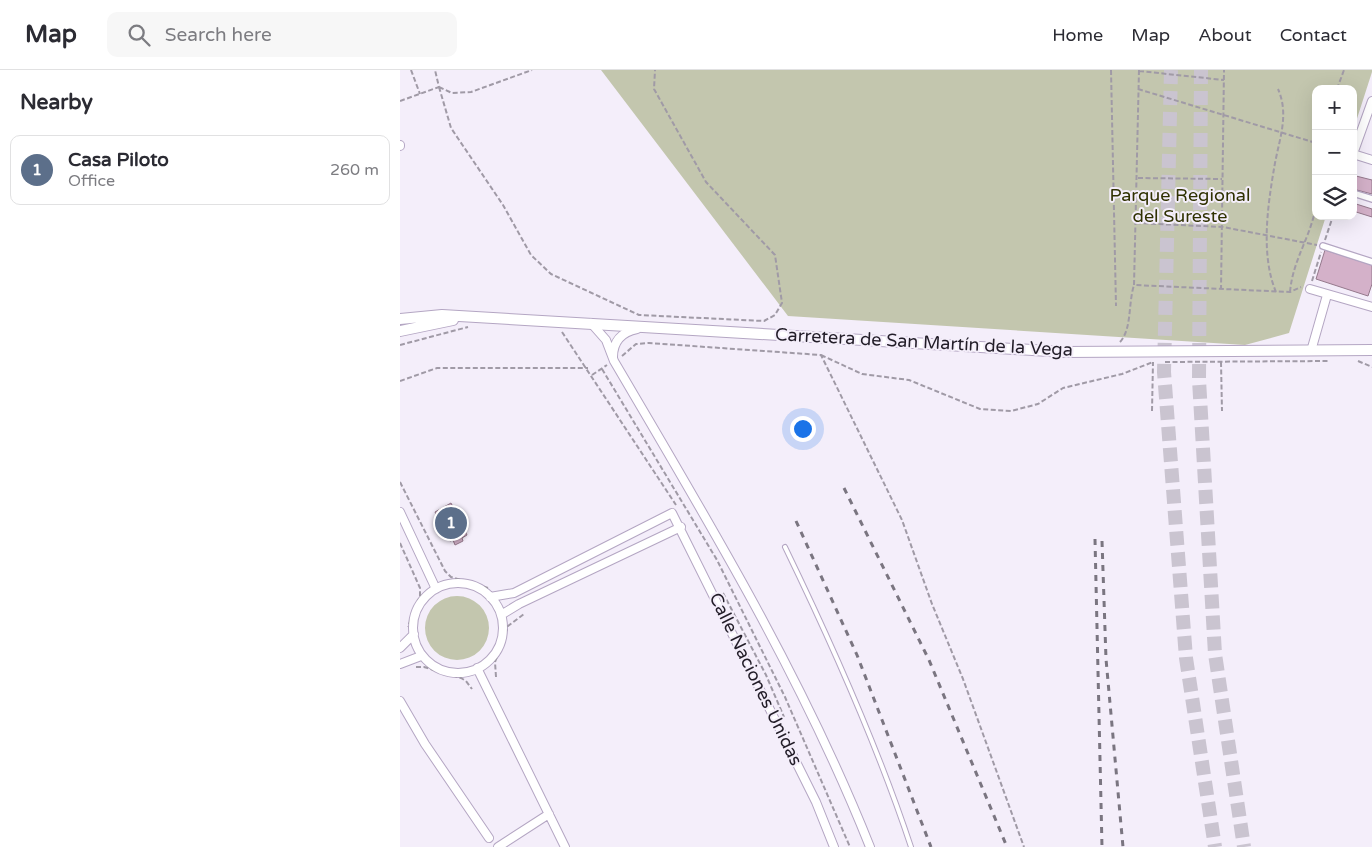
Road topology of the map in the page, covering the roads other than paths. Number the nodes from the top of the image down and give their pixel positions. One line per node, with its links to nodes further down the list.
1 (1372, 101): 2 (street)
2 (1368, 123): 3 (street)
3 (1357, 146)
4 (1357, 155): 5 (street)
5 (1372, 160)
6 (1357, 194): 7 (street)
7 (1372, 199)
8 (1323, 246): 9 (street)
9 (1372, 262)
10 (1310, 289): 11 (street)
11 (1327, 295): 12 (street); 19 (street)
12 (1371, 305)
13 (400, 319): 14 (street, Carretera de San Martín de la Vega)
14 (476, 322): 15 (street, Carretera de San Martín de la Vega); 17 (street, Carretera de San Martín de la Vega)
15 (591, 323): 16 (street, Carretera de San Martín de la Vega); 20 (street)
16 (648, 326): 19 (street, Carretera de San Martín de la Vega); 20 (street)
17 (400, 331)
18 (1372, 350): 19 (street, Carretera de San Martín de la Vega)
19 (1311, 351)
20 (617, 359): 38 (street)
21 (400, 512): 24 (street)
22 (681, 527): 25 (street, Calle Naciones Unidas); 26 (street); 37 (street, Calle Naciones Unidas)
23 (785, 547): 39 (lane)
24 (436, 589): 25 (street); 27 (street)
25 (490, 597): 26 (street)
26 (501, 615): 31 (street)
27 (414, 634): 28 (street); 29 (street)
28 (400, 648)
29 (422, 656): 30 (street); 31 (street)
30 (400, 664)
31 (477, 668): 33 (street)
32 (400, 701): 34 (street)
33 (549, 814): 35 (street); 36 (street)
34 (489, 838)
35 (498, 847)
36 (565, 847)
37 (834, 847)
38 (870, 847)
39 (911, 847)

